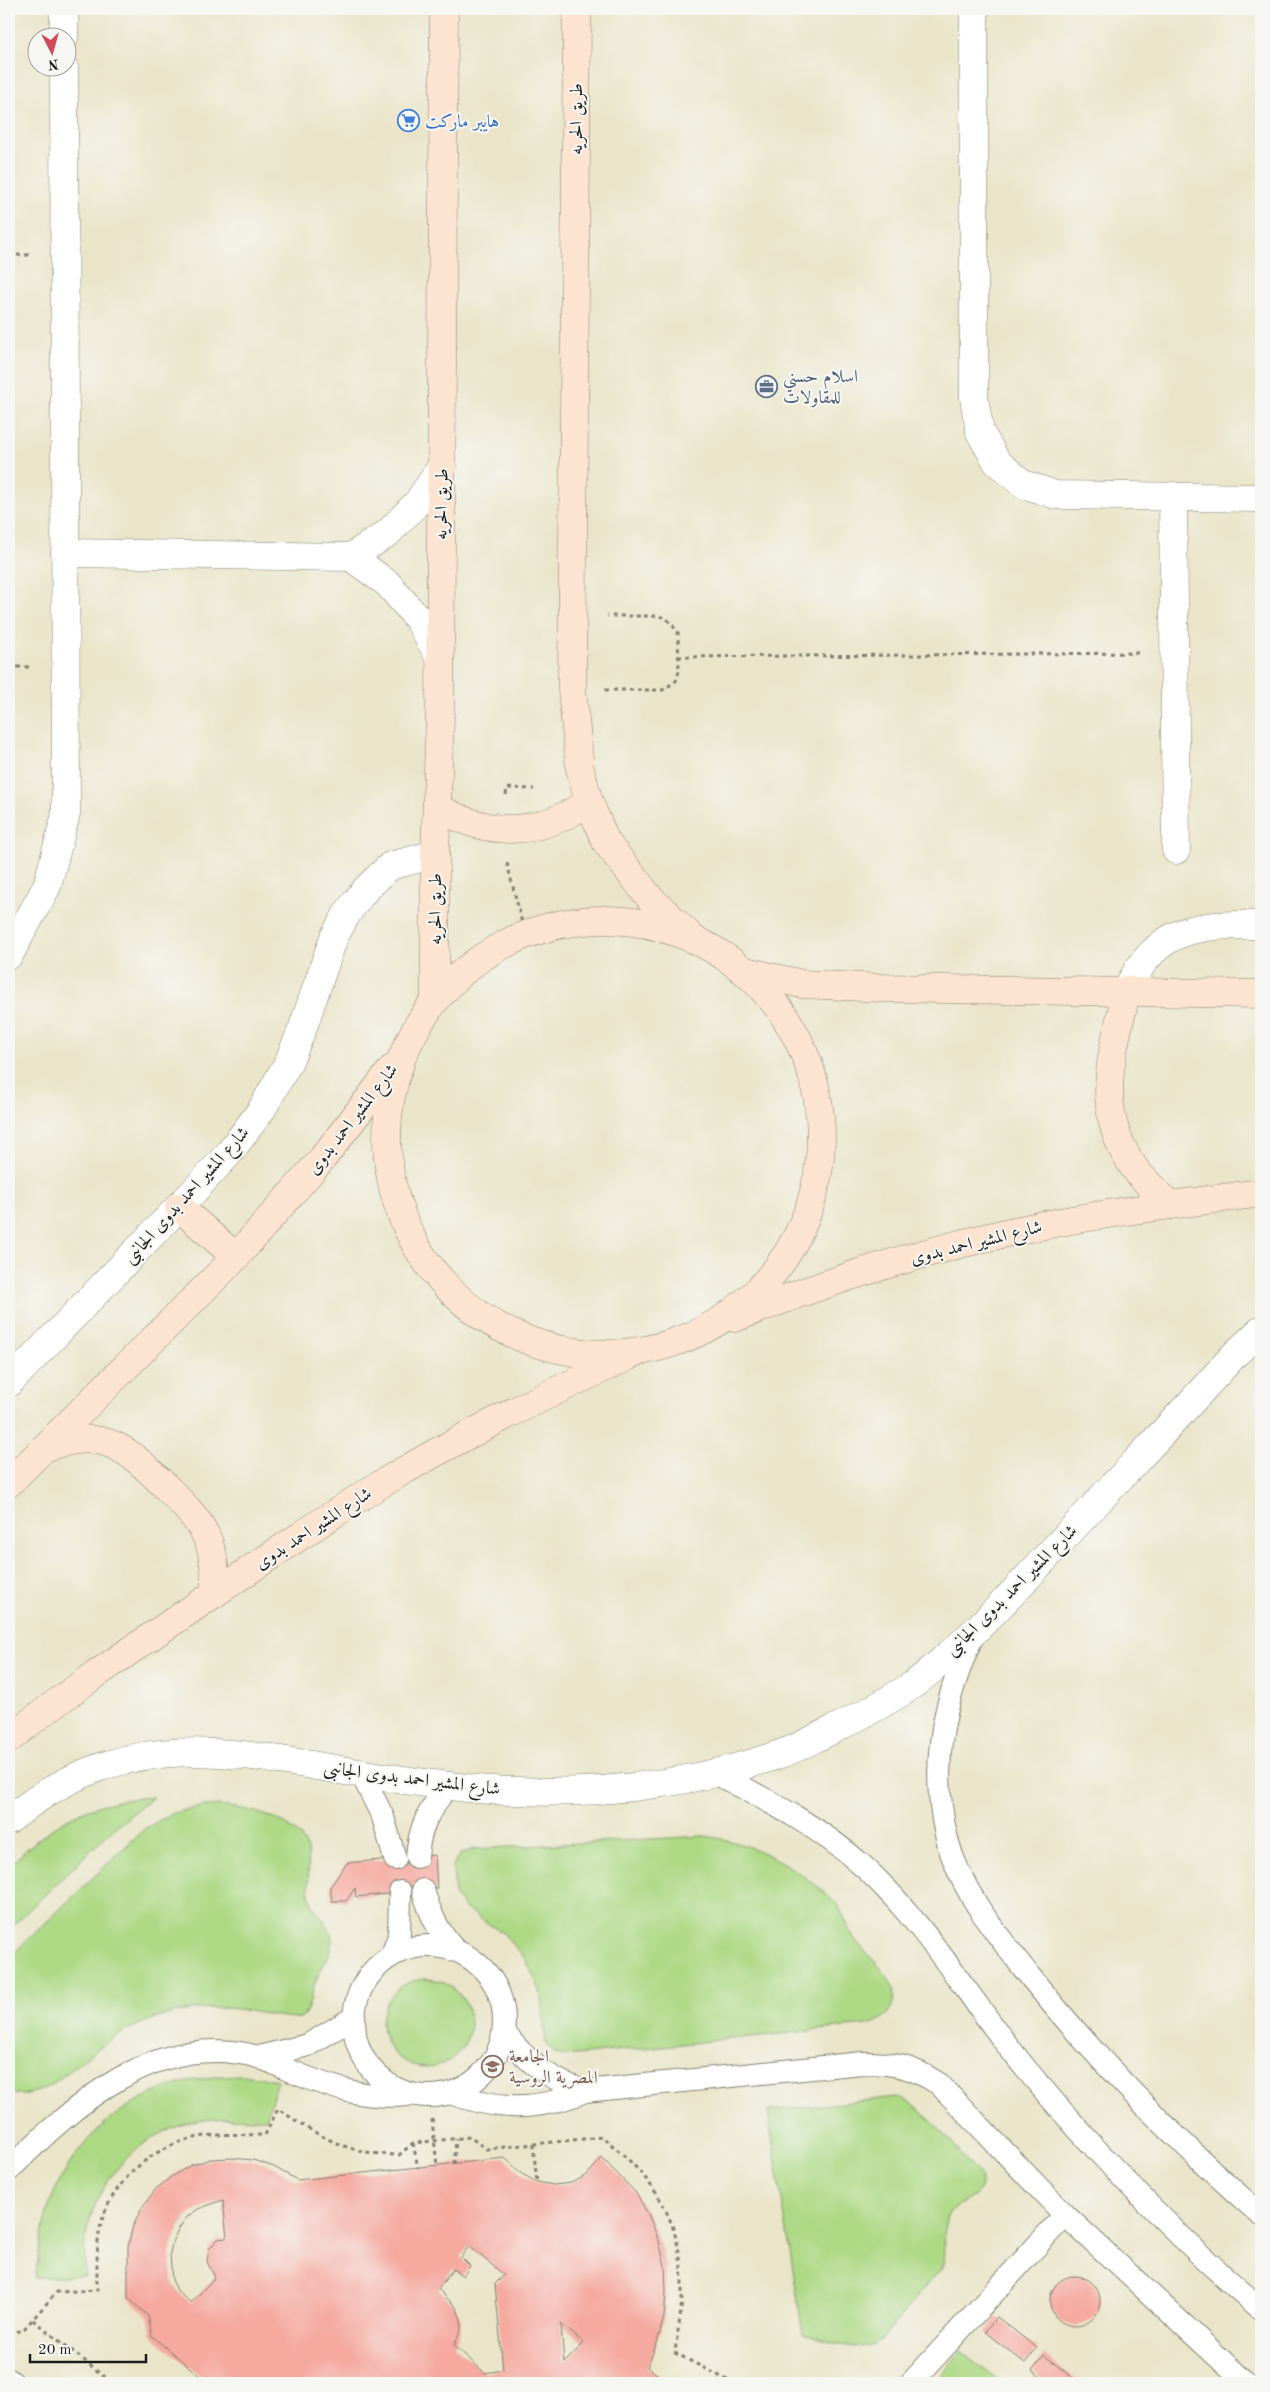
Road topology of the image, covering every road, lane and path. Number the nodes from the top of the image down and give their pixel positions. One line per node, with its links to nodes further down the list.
1 (64, 9): 5 (street)
2 (444, 9): 7 (street, طريق الحريه)
3 (577, 9): 12 (street, طريق الحريه)
4 (974, 9): 8 (street)
5 (64, 28)
6 (64, 78): 10 (street)
7 (442, 466): 11 (street); 15 (street, طريق الحريه)
8 (1173, 496): 9 (street); 13 (street)
9 (1261, 498)
10 (64, 553): 11 (street); 23 (street)
11 (351, 557): 15 (street)
12 (573, 617): 14 (path); 16 (street, طريق الحريه)
13 (1174, 652): 14 (path); 19 (street)
14 (678, 657): 16 (path)
15 (440, 658): 18 (street, طريق الحريه)
16 (572, 690): 17 (street, طريق الحريه)
17 (589, 802): 18 (street); 22 (street, طريق الحريه)
18 (437, 807): 20 (street, طريق الحريه)
19 (1176, 850)
20 (435, 854): 27 (street, طريق الحريه); 31 (street, شارع المشير احمد بدوى الجانبى)
21 (1261, 925): 25 (street)
22 (694, 939): 24 (street); 27 (street)
23 (9, 955)
24 (745, 971): 25 (street); 34 (street)
25 (1128, 990): 26 (street); 30 (street)
26 (1261, 994)
27 (435, 1000): 28 (street)
28 (402, 1056): 32 (street, شارع المشير احمد بدوى); 35 (street)
29 (1261, 1193): 30 (street, شارع المشير احمد بدوى)
30 (1170, 1205): 34 (street, شارع المشير احمد بدوى)
31 (179, 1207): 32 (street); 36 (street, شارع المشير احمد بدوى الجانبى)
32 (236, 1257): 37 (street, شارع المشير احمد بدوى)
33 (1261, 1330): 40 (street, شارع المشير احمد بدوى الجانبى)
34 (701, 1332): 35 (street)
35 (639, 1352): 39 (street, شارع المشير احمد بدوى)
36 (9, 1382)
37 (44, 1448): 38 (street, شارع المشير احمد بدوى); 39 (street)
38 (9, 1483)
39 (214, 1594): 41 (street, شارع المشير احمد بدوى)
40 (975, 1632): 43 (street, شارع المشير احمد بدوى الجانبى); 65 (lane)
41 (9, 1739)
42 (361, 1773): 44 (street, شارع المشير احمد بدوى الجانبى); 44 (lane); 45 (street, شارع المشير احمد بدوى الجانبى)
43 (717, 1774): 44 (street, شارع المشير احمد بدوى الجانبى); 67 (lane)
44 (449, 1786)
45 (9, 1820)
46 (423, 1890): 48 (lane)
47 (400, 1892): 49 (lane)
48 (455, 1950): 49 (lane); 51 (lane)
49 (392, 1955): 50 (lane)
50 (352, 2018): 52 (lane); 55 (lane)
51 (504, 2032): 53 (lane); 54 (lane)
52 (259, 2058): 55 (lane); 63 (lane)
53 (585, 2091): 54 (lane); 66 (lane)
54 (450, 2093): 55 (lane)
55 (410, 2094)
56 (456, 2139): 57 (path); 58 (path); 60 (path)
57 (413, 2143): 62 (path); 68 (path)
58 (533, 2144): 64 (path); 70 (path)
59 (435, 2148): 61 (path)
60 (454, 2164)
61 (437, 2166)
62 (418, 2168)
63 (9, 2170)
64 (537, 2182)
65 (1261, 2215)
66 (1065, 2216): 76 (lane); 77 (lane)
67 (1261, 2309)
68 (32, 2320): 69 (path); 73 (path)
69 (9, 2334)
70 (721, 2377): 74 (path); 75 (path)
71 (9, 2380): 72 (lane)
72 (13, 2383)
73 (112, 2383)
74 (717, 2383)
75 (733, 2383)
76 (911, 2383)
77 (1246, 2383)

